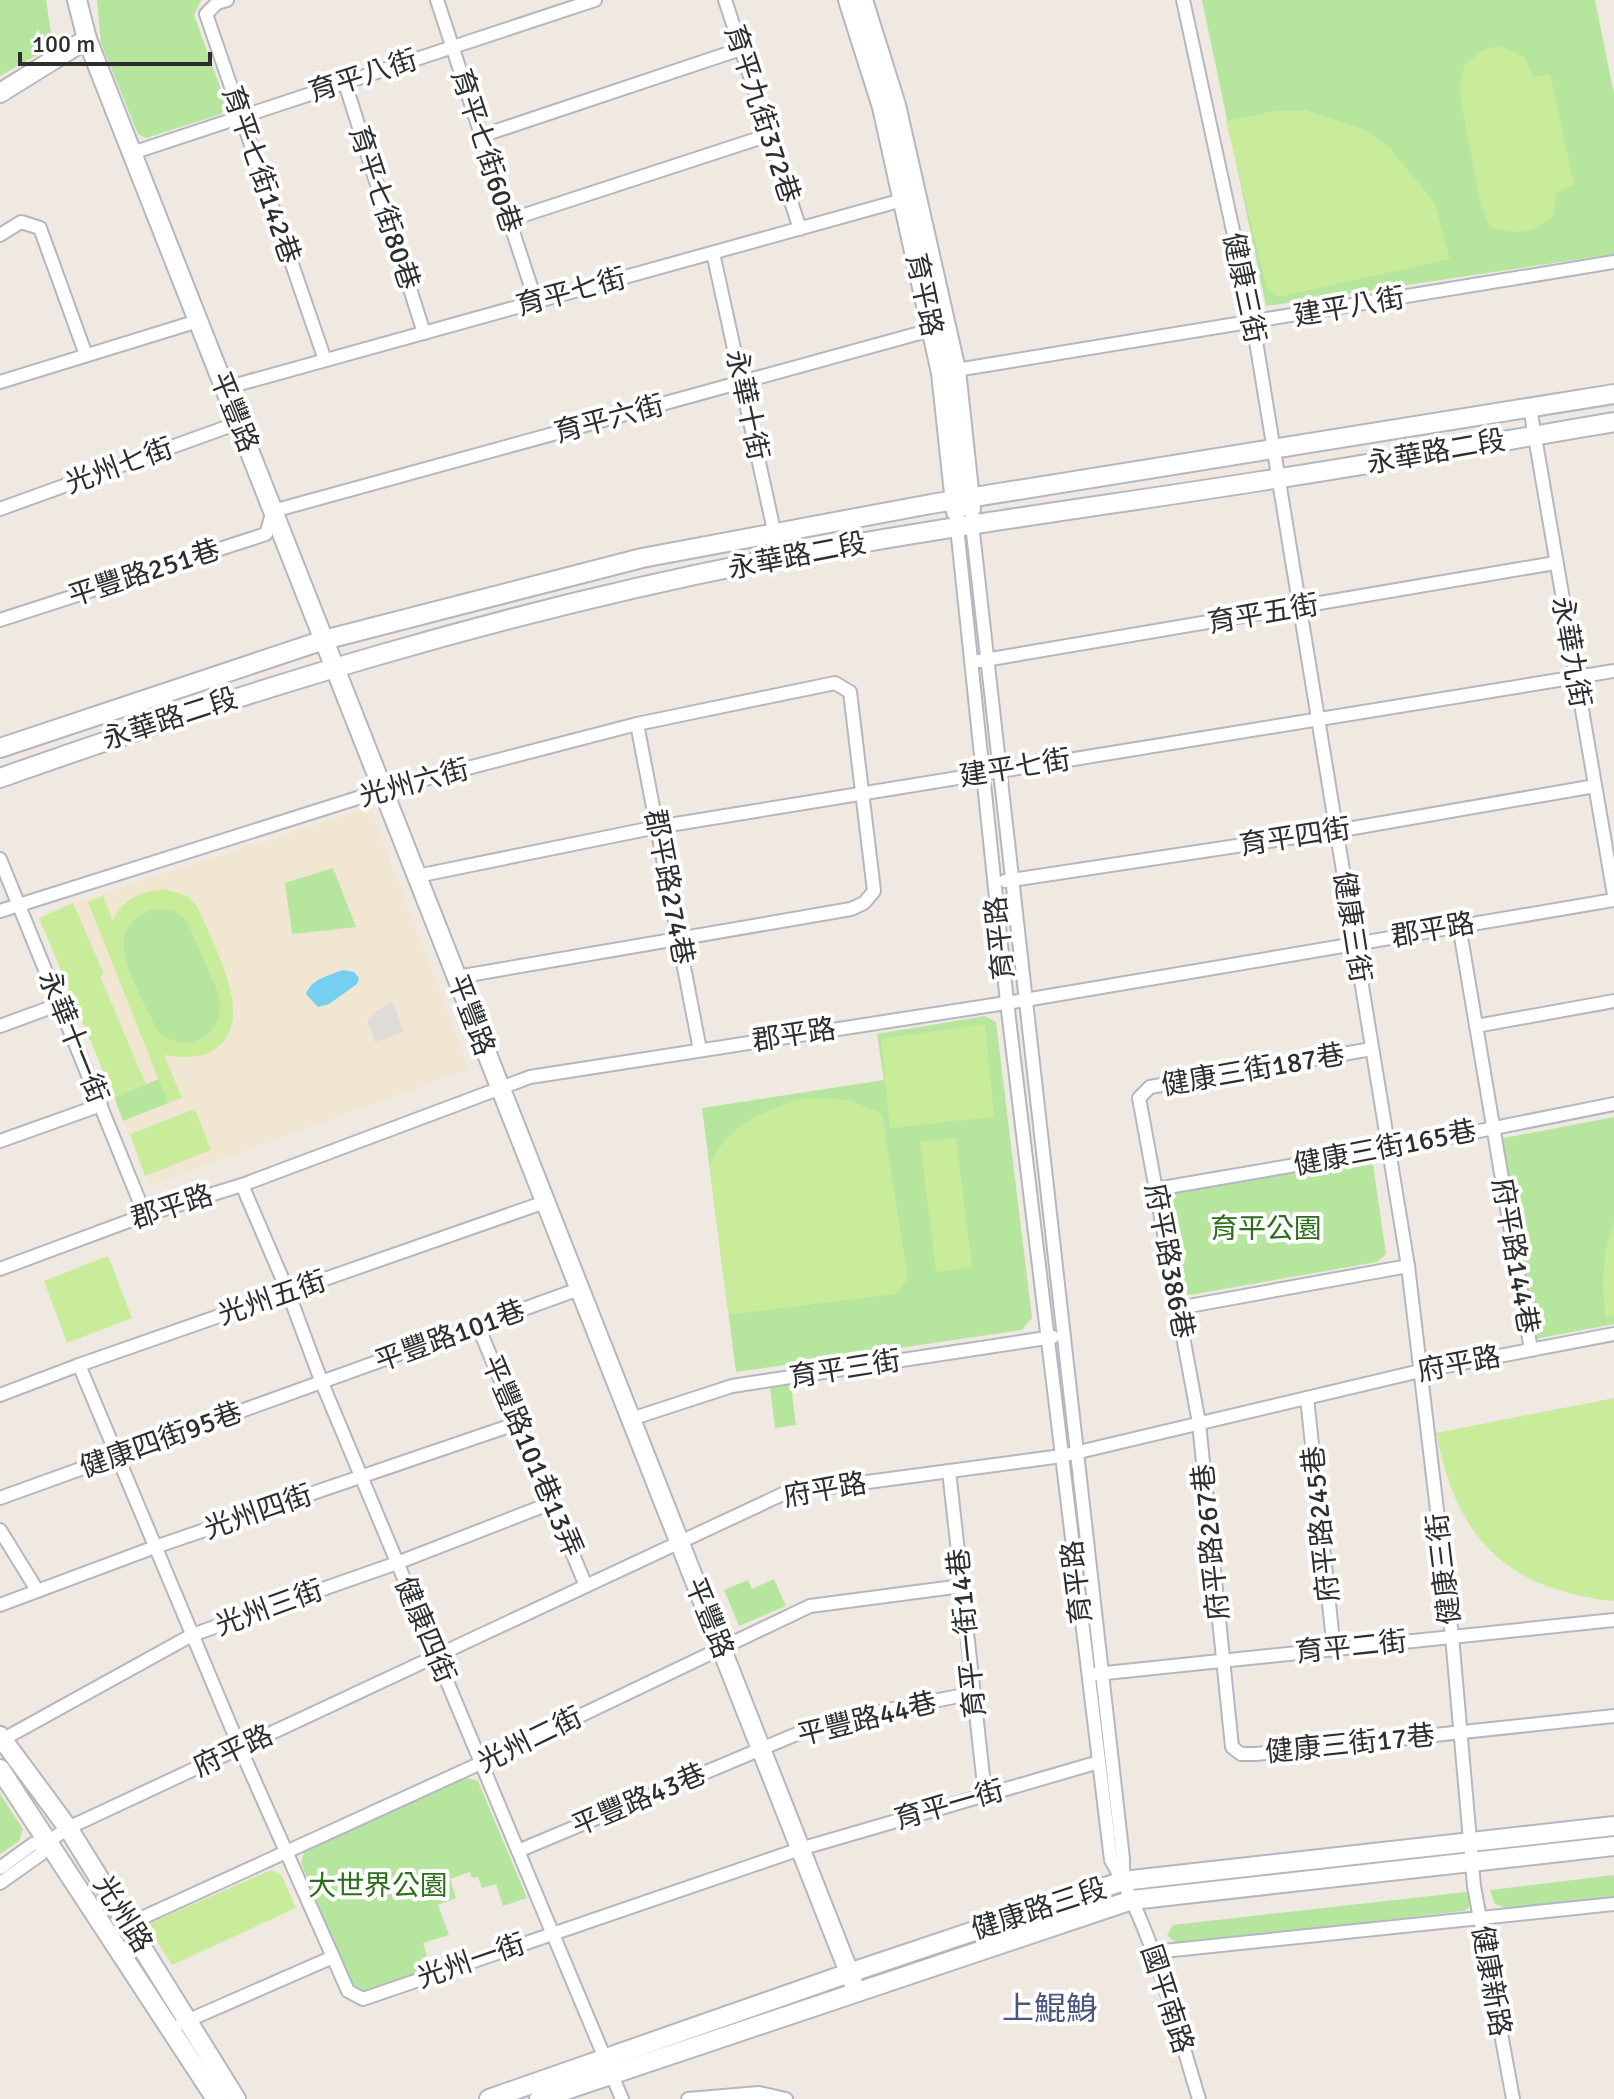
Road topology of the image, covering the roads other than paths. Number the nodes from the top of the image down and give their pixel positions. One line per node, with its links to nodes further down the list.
1 (77, 0): 9 (street, 平豐路)
2 (227, 0): 14 (street, 育平七街142巷)
3 (437, 0): 10 (street, 育平七街60巷)
4 (595, 0): 10 (street, 育平八街)
5 (725, 0): 11 (street, 育平九街372巷)
6 (848, 0): 18 (street, 育平路)
7 (863, 0): 18 (street, 育平路)
8 (1183, 0): 26 (street, 健康三街)
9 (87, 39): 13 (street); 17 (street, 平豐路)
10 (452, 47): 12 (street, 育平八街); 16 (street, 育平七街60巷)
11 (741, 49): 15 (street, 育平九街372巷); 16 (street)
12 (345, 83): 14 (street, 育平八街); 28 (street, 育平七街80巷)
13 (0, 93)
14 (240, 117): 17 (street, 育平八街); 30 (street, 育平七街142巷)
15 (769, 135): 19 (street); 20 (street, 育平九街372巷)
16 (481, 136): 19 (street, 育平七街60巷)
17 (132, 153): 25 (street, 平豐路)
18 (910, 198): 20 (street, 育平七街); 27 (street, 育平路)
19 (509, 220): 24 (street, 育平七街60巷)
20 (800, 229): 22 (street, 育平七街)
21 (0, 235): 29 (street)
22 (713, 253): 24 (street, 育平七街); 33 (street, 永華十街)
23 (1614, 262): 26 (street, 建平八街)
24 (536, 302): 28 (street, 育平七街)
25 (198, 321): 29 (street); 34 (street, 平豐路)
26 (1253, 323): 31 (street, 建平八街); 40 (street, 健康三街)
27 (938, 328): 31 (street, 育平路); 33 (street, 育平六街)
28 (424, 333): 30 (street, 育平七街)
29 (86, 355): 32 (street)
30 (325, 360): 34 (street, 育平七街)
31 (949, 372): 42 (street, 育平路)
32 (0, 382)
33 (743, 382): 44 (street, 育平六街); 46 (street, 永華十街)
34 (225, 388): 38 (street, 平豐路)
35 (1614, 394): 36 (street, 永華路二段)
36 (1530, 408): 39 (street, 永華九街); 40 (street, 永華路二段)
37 (1614, 422): 39 (street, 永華路二段)
38 (238, 423): 43 (street, 光州七街); 44 (street, 平豐路)
39 (1534, 436): 41 (street, 永華路二段); 48 (street, 永華九街)
40 (1274, 449): 41 (street, 健康三街); 42 (street, 永華路二段)
41 (1278, 479): 45 (street, 永華路二段); 49 (street, 健康三街)
42 (962, 499): 45 (street, 育平路); 46 (street, 永華路二段)
43 (0, 509)
44 (273, 511): 50 (street, 平豐路251巷); 51 (street, 平豐路)
45 (965, 526): 47 (street, 永華路二段); 52 (street, 育平路); 53 (street, 育平路)
46 (774, 531): 47 (street, 永華十街); 51 (street, 永華路二段)
47 (780, 558): 54 (street, 永華路二段)
48 (1555, 563): 49 (street, 育平五街); 56 (street, 永華九街)
49 (1298, 608): 52 (street, 育平五街); 57 (street, 健康三街)
50 (0, 620)
51 (324, 640): 54 (street, 平豐路); 59 (street, 永華路二段)
52 (987, 661): 53 (street, 育平五街); 60 (street, 育平路)
53 (971, 662): 61 (street, 育平路)
54 (335, 666): 62 (street, 永華路二段); 64 (street, 平豐路)
55 (1614, 671): 56 (street, 建平七街)
56 (1576, 677): 57 (street, 建平七街); 63 (street, 永華九街)
57 (1316, 719): 60 (street, 建平七街); 67 (street, 健康三街)
58 (637, 724): 64 (street, 光州六街); 65 (street, 光州六街); 66 (street, 郡平路274巷)
59 (0, 748)
60 (999, 771): 61 (street, 建平七街); 70 (street, 育平路)
61 (983, 773): 65 (street, 建平七街); 71 (street, 育平路)
62 (0, 778)
63 (1595, 786): 67 (street, 育平四街); 72 (street, 永華九街)
64 (383, 790): 69 (street, 平豐路); 73 (street, 光州六街)
65 (862, 793): 66 (street, 建平七街); 76 (street)
66 (657, 827): 69 (street, 建平七街); 76 (street, 郡平路274巷)
67 (1336, 831): 70 (street, 育平四街); 77 (street, 健康三街)
68 (0, 859): 73 (street, 永華十一街)
69 (417, 876): 78 (street, 平豐路)
70 (1012, 880): 71 (street, 育平四街); 79 (street, 育平路)
71 (994, 883): 81 (street, 育平路)
72 (1614, 898): 75 (street, 郡平路)
73 (19, 903): 74 (street, 光州六街); 82 (street, 永華十一街)
74 (0, 911)
75 (1459, 925): 77 (street, 郡平路); 84 (street, 府平路144巷)
76 (679, 940): 78 (street); 86 (street, 郡平路274巷)
77 (1354, 945): 79 (street, 郡平路); 85 (street, 健康三街)
78 (457, 977): 87 (street, 平豐路)
79 (1025, 1000): 81 (street, 郡平路); 105 (street, 育平路)
80 (1614, 1001): 84 (street)
81 (1007, 1002): 86 (street, 郡平路); 106 (street, 育平路)
82 (60, 1004): 83 (street); 90 (street, 永華十一街)
83 (0, 1026)
84 (1476, 1026): 91 (street, 府平路144巷)
85 (1372, 1049): 88 (street, 健康三街187巷); 93 (street, 健康三街)
86 (700, 1050): 87 (street, 郡平路)
87 (500, 1088): 94 (street, 郡平路); 96 (street, 平豐路)
88 (1139, 1098): 95 (street, 府平路386巷)
89 (1614, 1104): 91 (street, 健康三街165巷)
90 (101, 1105): 92 (street); 97 (street, 永華十一街)
91 (1493, 1127): 93 (street, 健康三街165巷); 107 (street, 府平路144巷)
92 (0, 1141)
93 (1389, 1149): 95 (street, 健康三街165巷); 98 (street, 健康三街)
94 (242, 1185): 97 (street, 郡平路); 101 (street, 健康四街)
95 (1156, 1189): 102 (street, 府平路386巷)
96 (545, 1202): 100 (street, 平豐路); 101 (street, 光州五街)
97 (145, 1215): 99 (street, 郡平路)
98 (1408, 1266): 102 (street); 109 (street, 健康三街)
99 (0, 1269)
100 (579, 1289): 103 (street, 平豐路101巷); 113 (street, 平豐路)
101 (288, 1292): 108 (street, 光州五街); 110 (street, 健康四街)
102 (1178, 1308): 115 (street, 府平路386巷)
103 (478, 1326): 110 (street, 平豐路101巷); 114 (street, 平豐路101巷13弄)
104 (1614, 1334): 107 (street, 府平路)
105 (1064, 1335): 106 (street, 育平三街); 116 (street, 育平路)
106 (1048, 1337): 113 (street, 育平三街); 118 (street, 育平路)
107 (1531, 1350): 109 (street, 府平路)
108 (79, 1365): 111 (street, 光州五街); 117 (street, 光州一街)
109 (1420, 1371): 112 (street, 府平路); 133 (street, 健康三街)
110 (322, 1383): 117 (street, 健康四街95巷); 120 (street, 健康四街)
111 (0, 1395)
112 (1307, 1398): 115 (street, 府平路); 135 (street, 府平路245巷)
113 (631, 1419): 124 (street, 平豐路)
114 (518, 1423): 120 (street, 光州四街); 122 (street, 平豐路101巷13弄)
115 (1199, 1423): 116 (street, 府平路); 137 (street, 府平路267巷)
116 (1077, 1453): 118 (street, 府平路); 138 (street, 育平路)
117 (117, 1455): 121 (street, 健康四街95巷); 125 (street, 光州一街)
118 (1062, 1456): 119 (street, 府平路); 138 (street, 育平路)
119 (949, 1471): 124 (street, 府平路); 128 (street, 育平一街14巷)
120 (361, 1477): 125 (street, 光州四街); 126 (street, 健康四街)
121 (0, 1498)
122 (551, 1503): 126 (street, 光州三街); 127 (street, 平豐路101巷13弄)
123 (0, 1530): 129 (street)
124 (679, 1543): 127 (street, 府平路); 134 (street, 平豐路)
125 (155, 1547): 129 (street, 光州四街); 132 (street, 光州一街)
126 (397, 1563): 132 (street, 光州三街); 136 (street, 健康四街)
127 (586, 1586): 136 (street, 府平路)
128 (962, 1586): 134 (street, 光州二街); 139 (street, 育平一街14巷)
129 (37, 1590): 130 (street, 光州四街)
130 (0, 1605)
131 (1614, 1620): 133 (street, 育平二街)
132 (192, 1635): 142 (street, 光州三街); 143 (street, 光州一街)
133 (1452, 1636): 135 (street, 育平二街); 141 (street, 健康三街)
134 (721, 1648): 144 (street, 平豐路); 146 (street, 光州二街)
135 (1334, 1650): 137 (street, 育平二街)
136 (436, 1656): 143 (street, 府平路); 146 (street, 健康四街)
137 (1223, 1661): 138 (street, 育平二街); 141 (street, 健康三街17巷)
138 (1095, 1674): 145 (street, 育平路); 158 (street, 育平路)
139 (974, 1693): 144 (street, 平豐路44巷); 148 (street, 育平一街14巷)
140 (1614, 1716): 141 (street, 健康三街17巷)
141 (1461, 1733): 155 (street, 健康三街)
142 (1, 1739): 150 (street, 光州路)
143 (240, 1748): 150 (street, 府平路); 156 (street, 光州一街)
144 (761, 1749): 153 (street, 平豐路); 154 (street, 平豐路43巷)
145 (1099, 1762): 148 (street, 育平一街); 158 (street, 育平路)
146 (481, 1763): 154 (street, 健康四街); 156 (street, 光州二街)
147 (0, 1769): 151 (street, 光州路)
148 (985, 1794): 153 (street, 育平一街)
149 (1614, 1826): 155 (street, 健康路三段)
150 (68, 1828): 151 (street, 府平路); 163 (street, 光州路)
151 (49, 1841): 157 (street); 159 (street); 165 (street, 光州路)
152 (1614, 1846): 155 (street, 健康路三段)
153 (800, 1849): 164 (street, 光州一街); 168 (street, 平豐路)
154 (518, 1851): 164 (street, 健康四街)
155 (1472, 1853): 158 (street, 健康路三段); 160 (street, 健康路三段); 162 (street, 健康新路)
156 (286, 1854): 163 (street, 光州二街); 167 (street, 光州一街)
157 (0, 1868)
158 (1123, 1881): 160 (street, 育平路); 168 (street, 健康路三段)
159 (0, 1883)
160 (1132, 1900): 166 (street, 國平南路); 168 (street, 健康路三段)
161 (1614, 1904): 162 (street)
162 (1480, 1918): 166 (street); 180 (street, 健康新路)
163 (129, 1923): 165 (street, 光州二街); 169 (street, 光州路)
164 (553, 1933): 167 (street, 光州一街); 171 (street, 健康四街)
165 (109, 1934): 170 (street, 光州路)
166 (1154, 1952): 179 (street, 國平南路)
167 (333, 1957): 169 (street)
168 (852, 1982): 171 (street, 健康路三段)
169 (188, 2019): 170 (street); 173 (street, 光州路)
170 (170, 2029): 172 (street, 光州路)
171 (608, 2065): 174 (street, 健康路三段); 175 (street, 健康路三段); 176 (street, 健康四街)
172 (216, 2099)
173 (236, 2099)
174 (489, 2099)
175 (539, 2099)
176 (622, 2099)
177 (688, 2099): 178 (street)
178 (786, 2099)
179 (1199, 2099)
180 (1513, 2099)

